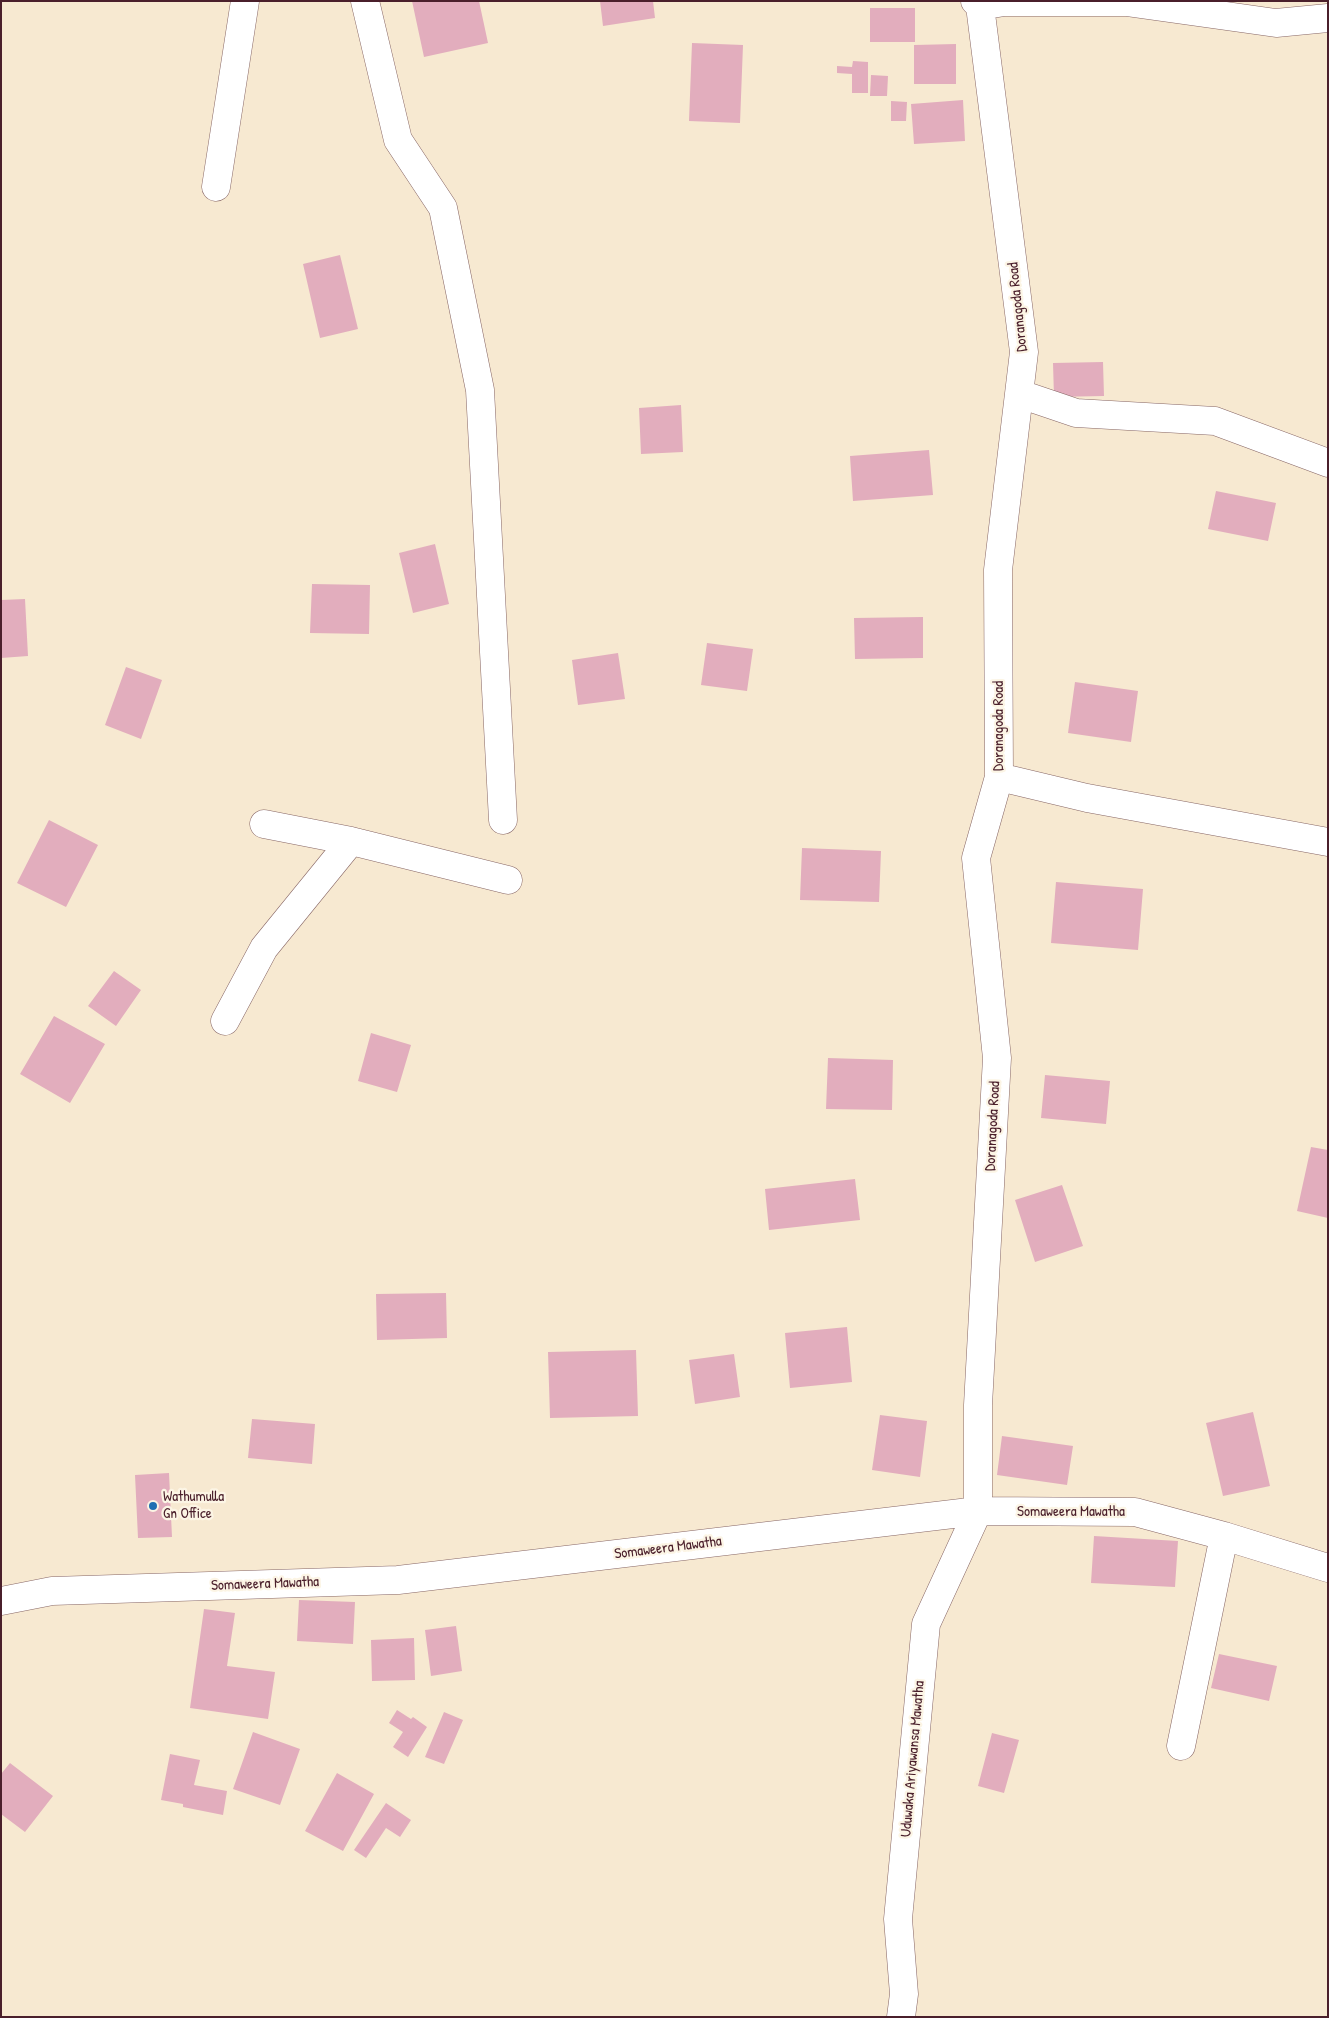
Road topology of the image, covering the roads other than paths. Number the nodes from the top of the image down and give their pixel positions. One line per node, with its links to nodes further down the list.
1 (245, 1): 5 (street)
2 (365, 1): 9 (street)
3 (977, 4): 4 (street); 6 (street, Doranagoda Road)
4 (1328, 18)
5 (216, 187)
6 (1020, 394): 7 (street); 8 (street, Doranagoda Road)
7 (1328, 463)
8 (999, 776): 12 (street); 15 (street, Doranagoda Road)
9 (503, 820)
10 (264, 824): 11 (street)
11 (351, 841): 13 (street); 14 (street)
12 (1328, 842)
13 (508, 880)
14 (224, 1021)
15 (978, 1511): 16 (street, Somaweera Mawatha); 18 (street, Somaweera Mawatha); 20 (street, Uduwaka Ariyawansa Mawatha)
16 (1224, 1536): 17 (street, Somaweera Mawatha); 19 (street)
17 (1328, 1568)
18 (1, 1600)
19 (1181, 1746)
20 (901, 2017)

